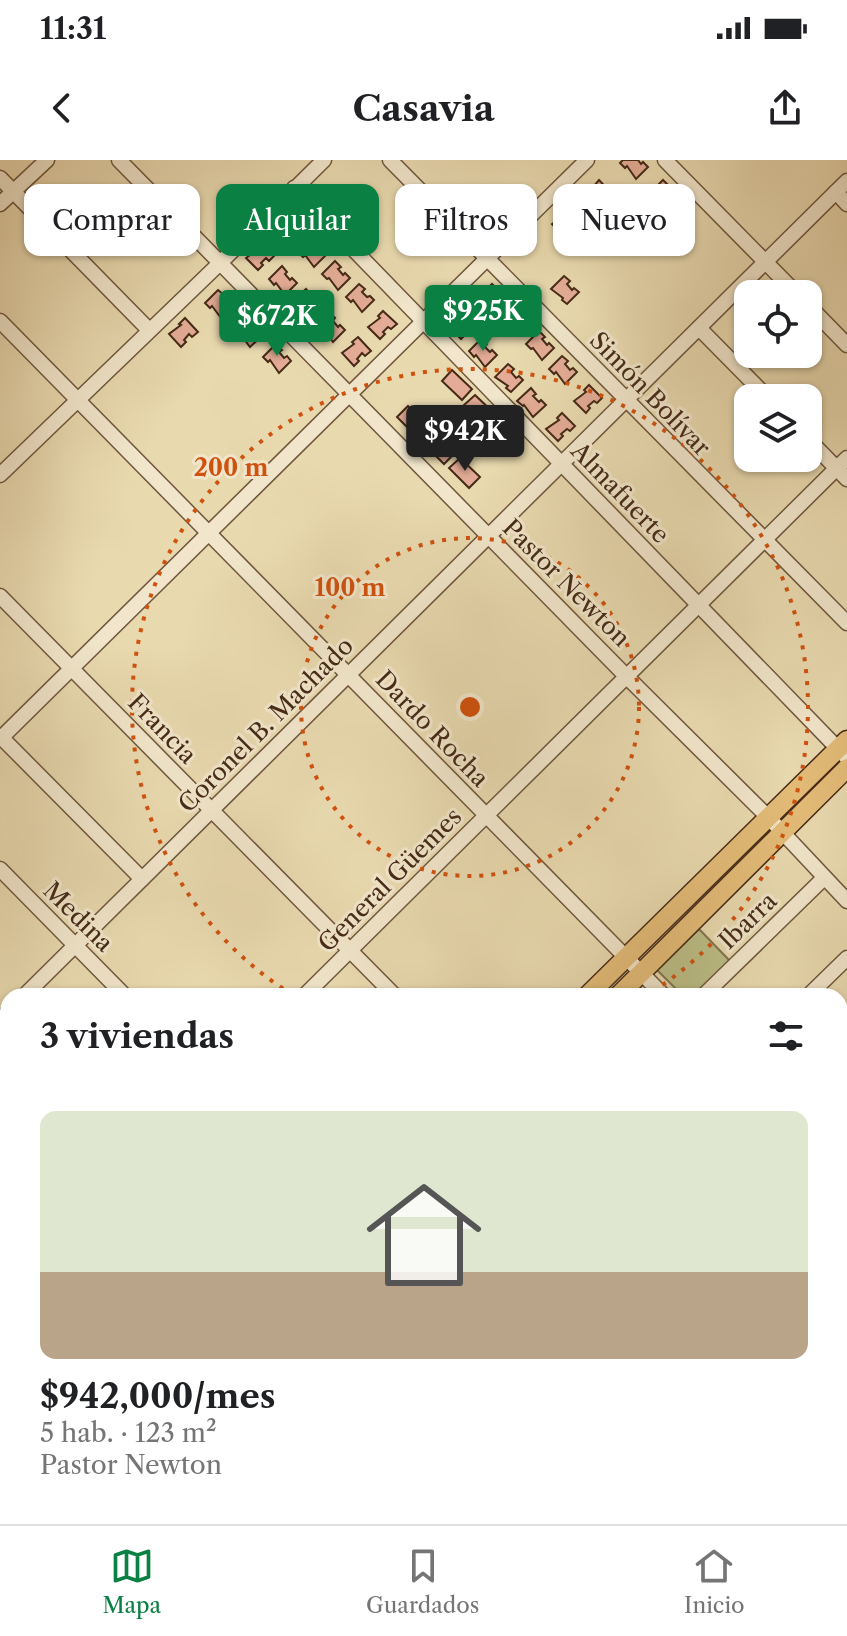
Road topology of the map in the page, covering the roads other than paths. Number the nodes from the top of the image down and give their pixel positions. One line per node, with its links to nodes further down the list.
1 (47, 160): 10 (street)
2 (119, 160): 18 (street, Pastor Newton)
3 (324, 160): 9 (street)
4 (390, 160): 16 (street, Simón Bolívar)
5 (587, 160): 16 (street)
6 (665, 160): 17 (street)
7 (0, 178): 10 (street)
8 (847, 181): 11 (street, Coronel B. Machado)
9 (298, 184)
10 (13, 192): 12 (street); 24 (street)
11 (836, 192): 13 (street); 17 (street, Coronel B. Machado)
12 (0, 204)
13 (847, 204)
14 (227, 256): 18 (street)
15 (360, 256): 22 (street, Almafuerte)
16 (487, 259): 22 (street); 29 (street, Simón Bolívar)
17 (765, 262): 19 (street); 23 (street, Coronel B. Machado)
18 (220, 263): 24 (street); 27 (street, Pastor Newton)
19 (783, 280)
20 (822, 319): 25 (street)
21 (0, 321): 28 (street, Dardo Rocha)
22 (424, 321): 27 (street); 31 (street, Almafuerte)
23 (699, 328): 26 (street); 29 (street, Coronel B. Machado)
24 (149, 330): 28 (street)
25 (847, 345)
26 (754, 384)
27 (350, 395): 34 (street); 35 (street, Pastor Newton)
28 (77, 399): 33 (street); 34 (street, Dardo Rocha)
29 (626, 400): 31 (street, Coronel B. Machado); 36 (street, Simón Bolívar)
30 (822, 450): 32 (street)
31 (561, 464): 35 (street, Coronel B. Machado); 38 (street, Almafuerte)
32 (844, 468): 36 (street, General Güemes)
33 (0, 475)
34 (209, 534): 40 (street); 41 (street, Dardo Rocha)
35 (489, 536): 41 (street, Coronel B. Machado); 42 (street, Pastor Newton)
36 (764, 541): 38 (street, General Güemes); 39 (street, Simón Bolívar)
37 (0, 596): 40 (street, Francia)
38 (699, 605): 42 (street, General Güemes); 44 (street, Almafuerte)
39 (847, 623)
40 (73, 669): 43 (street); 46 (street, Francia)
41 (348, 675): 46 (street, Coronel B. Machado); 47 (street, Dardo Rocha)
42 (627, 677): 47 (street, General Güemes); 48 (street, Pastor Newton)
43 (1, 738): 52 (street)
44 (844, 749): 48 (main road)
45 (847, 768): 49 (main road)
46 (211, 810): 52 (street, Coronel B. Machado); 55 (street, Francia)
47 (486, 816): 55 (street, General Güemes); 56 (street, Dardo Rocha)
48 (769, 818): 49 (street, Pastor Newton); 56 (main road)
49 (783, 833): 51 (street, Pastor Newton); 58 (main road)
50 (0, 869): 54 (street, Medina)
51 (824, 878): 53 (street, Pastor Newton); 66 (street, Ibarra)
52 (142, 879): 54 (street, Coronel B. Machado)
53 (847, 901)
54 (75, 945): 59 (street, Coronel B. Machado); 60 (street, Medina)
55 (349, 951): 61 (street, General Güemes); 62 (street, Francia)
56 (628, 957): 58 (street, Dardo Rocha); 63 (main road)
57 (847, 958): 67 (street)
58 (643, 972): 64 (main road); 65 (street, Dardo Rocha)
59 (32, 988)
60 (117, 988)
61 (312, 988)
62 (387, 988)
63 (595, 988)
64 (626, 988)
65 (657, 988)
66 (711, 988)
67 (816, 988)

